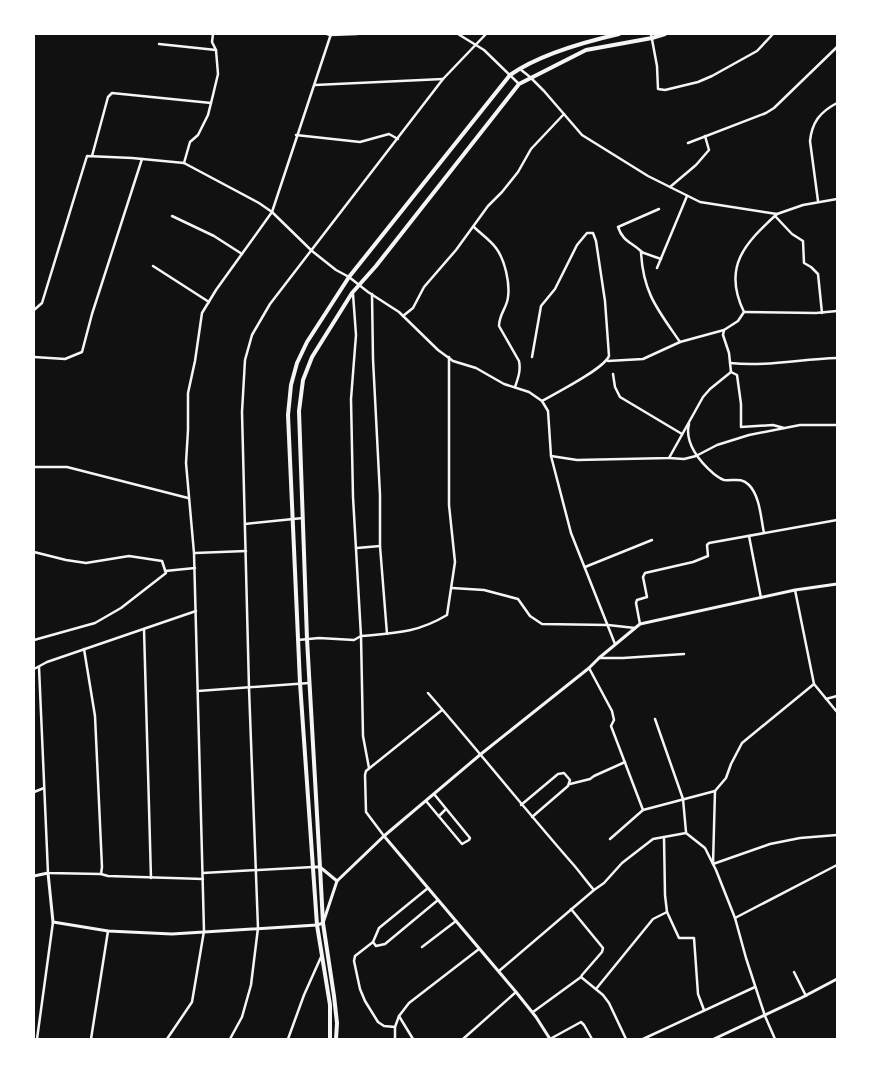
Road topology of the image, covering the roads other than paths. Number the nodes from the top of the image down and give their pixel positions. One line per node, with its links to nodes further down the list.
1 (213, 34): 13 (street)
2 (329, 34): 3 (street); 19 (street)
3 (357, 34)
4 (458, 34): 11 (street)
5 (486, 34): 11 (street)
6 (619, 34): 14 (main road)
7 (665, 34): 9 (main road)
8 (773, 34): 9 (street)
9 (652, 36): 16 (main road)
10 (158, 44): 13 (street)
11 (475, 45): 15 (street); 17 (street)
12 (837, 47): 24 (street)
13 (216, 50): 20 (street)
14 (519, 69): 15 (main road); 16 (street)
15 (510, 75): 18 (street); 45 (main road)
16 (530, 77): 18 (main road); 22 (street)
17 (443, 79): 19 (street); 25 (street)
18 (519, 84): 46 (main road)
19 (314, 85): 23 (street)
20 (211, 103): 27 (street); 29 (street)
21 (837, 103): 33 (street)
22 (564, 114): 30 (street); 38 (street)
23 (296, 135): 25 (street); 35 (street)
24 (706, 136): 26 (street); 30 (street)
25 (398, 139): 39 (street)
26 (688, 143)
27 (92, 156): 28 (street); 50 (street)
28 (142, 159): 29 (street); 58 (street)
29 (184, 163): 35 (street)
30 (670, 187): 31 (street)
31 (687, 196): 36 (street); 42 (street)
32 (837, 199): 33 (street)
33 (818, 201): 36 (street)
34 (659, 209): 40 (street)
35 (272, 212): 39 (street); 41 (street)
36 (776, 215): 52 (street); 53 (street)
37 (172, 216): 41 (street)
38 (474, 227): 54 (street); 65 (street)
39 (312, 251): 45 (street); 79 (street)
40 (642, 252): 42 (street); 56 (street)
41 (242, 254): 49 (street)
42 (661, 259): 44 (street)
43 (153, 266): 49 (street)
44 (657, 268)
45 (350, 277): 46 (street); 76 (main road)
46 (360, 285): 47 (main road); 48 (street)
47 (352, 293): 77 (main road); 84 (street)
48 (372, 294): 54 (street); 83 (street)
49 (209, 302): 75 (street)
50 (34, 310)
51 (837, 311): 53 (street)
52 (744, 312): 53 (street); 55 (street)
53 (822, 313)
54 (403, 316): 59 (street)
55 (724, 330): 56 (street); 62 (street)
56 (680, 342): 61 (street)
57 (532, 356): 61 (street)
58 (34, 357)
59 (449, 357): 65 (street); 92 (street)
60 (837, 358): 62 (street)
61 (607, 360): 66 (street)
62 (730, 363): 63 (street)
63 (731, 372): 67 (street); 69 (street)
64 (613, 374): 70 (street)
65 (515, 387): 66 (street)
66 (542, 401): 71 (street)
67 (690, 420): 70 (street); 72 (street)
68 (837, 425): 69 (street)
69 (784, 428): 72 (street)
70 (682, 434): 73 (street)
71 (552, 456): 73 (street); 88 (street)
72 (696, 456): 73 (street); 80 (street)
73 (670, 458)
74 (34, 467): 75 (street)
75 (188, 498): 87 (street)
76 (294, 518): 77 (street); 79 (street); 104 (main road)
77 (303, 518): 102 (main road)
78 (837, 520): 80 (street)
79 (244, 524): 85 (street)
80 (764, 534): 81 (street)
81 (749, 536): 94 (street); 96 (street)
82 (652, 540): 88 (street)
83 (380, 546): 84 (street); 100 (street)
84 (357, 548): 101 (street)
85 (246, 551): 87 (street); 115 (street)
86 (34, 552): 90 (street)
87 (194, 553): 89 (street)
88 (585, 567): 97 (street)
89 (195, 568): 90 (street); 95 (street)
90 (165, 571): 103 (street)
91 (837, 584): 93 (street)
92 (452, 588): 97 (street); 100 (street)
93 (796, 590): 94 (street); 114 (street)
94 (761, 598): 96 (street)
95 (196, 611): 99 (street); 116 (street)
96 (640, 624): 98 (street)
97 (608, 625): 98 (street); 105 (street)
98 (635, 628): 105 (street)
99 (144, 629): 106 (street); 152 (street)
100 (388, 634): 101 (street)
101 (361, 636): 102 (street); 125 (street)
102 (307, 639): 104 (street); 113 (main road)
103 (34, 640)
104 (298, 640): 112 (main road)
105 (615, 644): 108 (street)
106 (84, 649): 109 (street); 150 (street)
107 (684, 654): 108 (street)
108 (599, 658): 110 (street)
109 (39, 667): 111 (street); 127 (street)
110 (589, 668): 123 (street); 124 (street)
111 (34, 669)
112 (300, 683): 113 (street); 115 (street); 145 (main road)
113 (310, 683): 146 (main road)
114 (814, 684): 119 (street); 128 (street)
115 (249, 688): 116 (street); 147 (street)
116 (198, 691): 149 (street)
117 (428, 694): 120 (street)
118 (837, 696): 119 (street)
119 (826, 699): 121 (street)
120 (442, 709): 123 (street); 125 (street)
121 (837, 712)
122 (654, 719): 131 (street)
123 (481, 754): 130 (street); 133 (street)
124 (625, 762): 126 (street); 135 (street)
125 (369, 768): 140 (street)
126 (570, 784): 133 (street); 137 (street)
127 (45, 788): 129 (street); 148 (street)
128 (715, 791): 131 (street); 143 (street)
129 (34, 792)
130 (434, 794): 132 (street); 134 (street)
131 (683, 799): 135 (street); 138 (street)
132 (426, 800): 136 (street); 140 (street)
133 (521, 805): 137 (street)
134 (446, 809): 136 (street); 136 (street)
135 (643, 810): 142 (street)
136 (439, 816)
137 (531, 817): 156 (street)
138 (686, 833): 141 (street); 143 (street)
139 (837, 835): 143 (street)
140 (384, 836): 154 (street); 155 (street)
141 (664, 837): 156 (street); 159 (street)
142 (610, 839)
143 (713, 864): 160 (street)
144 (837, 865): 160 (street)
145 (313, 867): 146 (street); 147 (street); 164 (main road)
146 (320, 867): 154 (street); 163 (main road)
147 (256, 870): 149 (street); 165 (street)
148 (48, 873): 150 (street); 151 (street); 162 (street)
149 (203, 873): 153 (street)
150 (101, 874): 152 (street)
151 (34, 876)
152 (152, 878): 153 (street)
153 (203, 879): 167 (street)
154 (337, 880): 163 (street)
155 (428, 888): 157 (street); 168 (street)
156 (594, 890): 158 (street)
157 (438, 900): 161 (street); 168 (street)
158 (572, 909): 172 (street); 174 (street)
159 (667, 912): 177 (street); 180 (street)
160 (735, 918): 176 (street)
161 (456, 921): 169 (street); 170 (street)
162 (53, 922): 166 (street); 186 (street)
163 (323, 923): 164 (street); 192 (main road)
164 (317, 926): 165 (street); 171 (main road)
165 (258, 928): 167 (street); 189 (street)
166 (108, 930): 167 (street); 187 (street)
167 (204, 931): 188 (street)
168 (373, 942): 184 (street)
169 (422, 947)
170 (479, 949): 172 (street); 182 (street)
171 (322, 956): 190 (street); 191 (main road)
172 (499, 971): 178 (street)
173 (794, 972): 179 (street)
174 (581, 977): 177 (street); 181 (street)
175 (837, 979): 179 (street)
176 (755, 987): 180 (street); 183 (street)
177 (596, 989): 198 (street)
178 (516, 992): 181 (street); 195 (street)
179 (806, 996): 183 (street)
180 (704, 1010): 199 (street)
181 (532, 1012): 196 (street)
182 (399, 1016): 184 (street); 194 (street)
183 (765, 1016): 185 (street); 201 (street)
184 (395, 1027): 193 (street)
185 (720, 1038): 200 (street)
186 (37, 1039)
187 (91, 1039)
188 (167, 1039)
189 (230, 1039)
190 (288, 1039)
191 (330, 1039)
192 (336, 1039)
193 (395, 1039)
194 (413, 1039)
195 (465, 1039)
196 (550, 1039): 197 (street)
197 (592, 1039)
198 (626, 1039)
199 (643, 1039)
200 (714, 1039)
201 (775, 1039)

